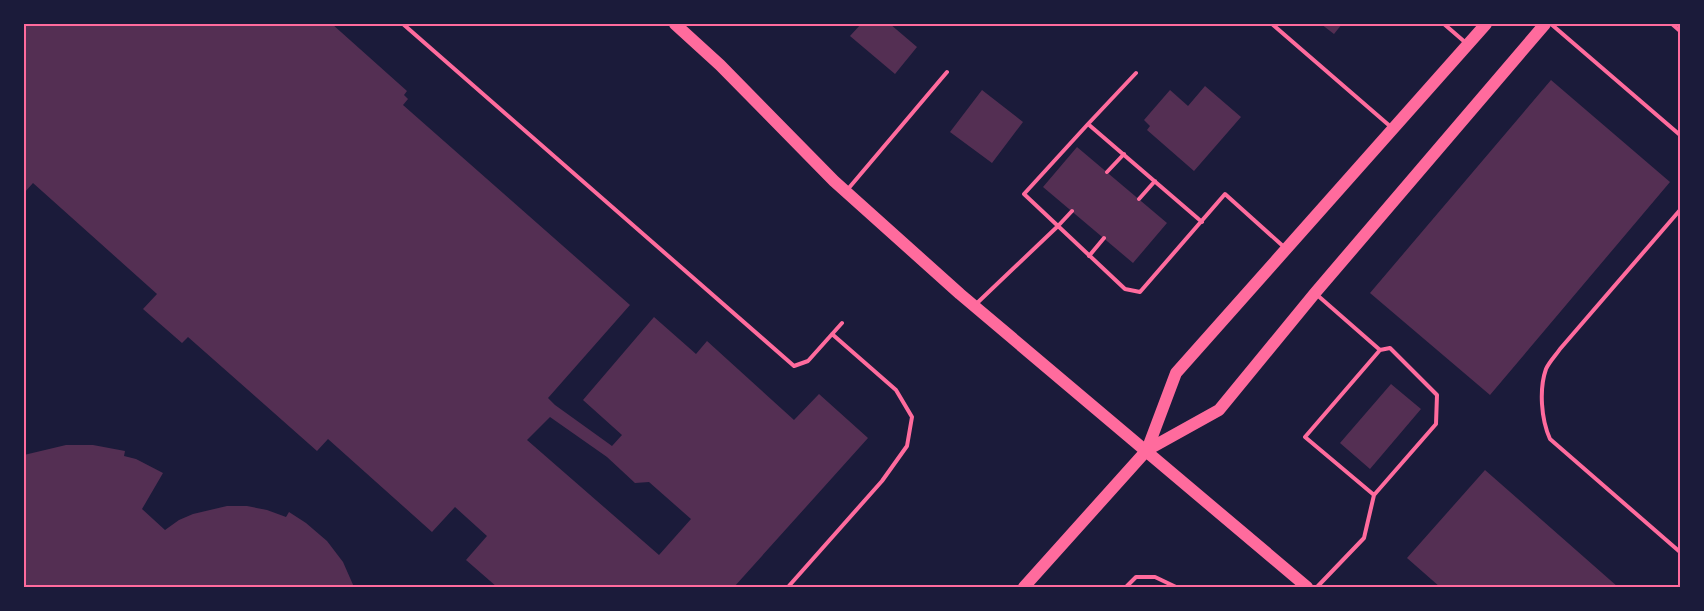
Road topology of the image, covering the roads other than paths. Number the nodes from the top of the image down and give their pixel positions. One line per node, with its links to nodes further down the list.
1 (402, 24): 31 (lane)
2 (675, 24): 19 (main road)
3 (1272, 24): 14 (lane)
4 (1444, 24): 10 (lane)
5 (1486, 24): 10 (main road)
6 (1545, 24): 28 (main road)
7 (1551, 24): 15 (lane)
8 (1672, 24): 9 (lane)
9 (1680, 31)
10 (1468, 44): 14 (main road)
11 (947, 72): 19 (lane)
12 (1136, 74): 13 (lane)
13 (1088, 124): 16 (lane); 24 (lane)
14 (1393, 128): 26 (main road)
15 (1680, 134)
16 (1124, 154): 17 (lane); 18 (lane)
17 (1107, 172)
18 (1155, 181): 20 (lane); 23 (lane)
19 (846, 191): 29 (main road)
20 (1139, 199)
21 (1680, 210): 35 (lane)
22 (1072, 211): 24 (lane)
23 (1202, 222): 26 (lane); 27 (lane)
24 (1058, 226): 27 (lane); 29 (lane)
25 (1104, 238): 27 (lane)
26 (1286, 249): 33 (main road)
27 (1089, 256)
28 (1315, 293): 32 (lane); 33 (main road)
29 (974, 306): 33 (main road)
30 (842, 323): 31 (lane)
31 (832, 334): 36 (lane)
32 (1380, 350): 34 (lane); 34 (lane)
33 (1147, 450): 37 (main road); 40 (main road)
34 (1374, 495): 41 (lane)
35 (1680, 552)
36 (788, 587)
37 (1024, 587)
38 (1126, 587): 39 (lane)
39 (1176, 587)
40 (1306, 587)
41 (1317, 587)

